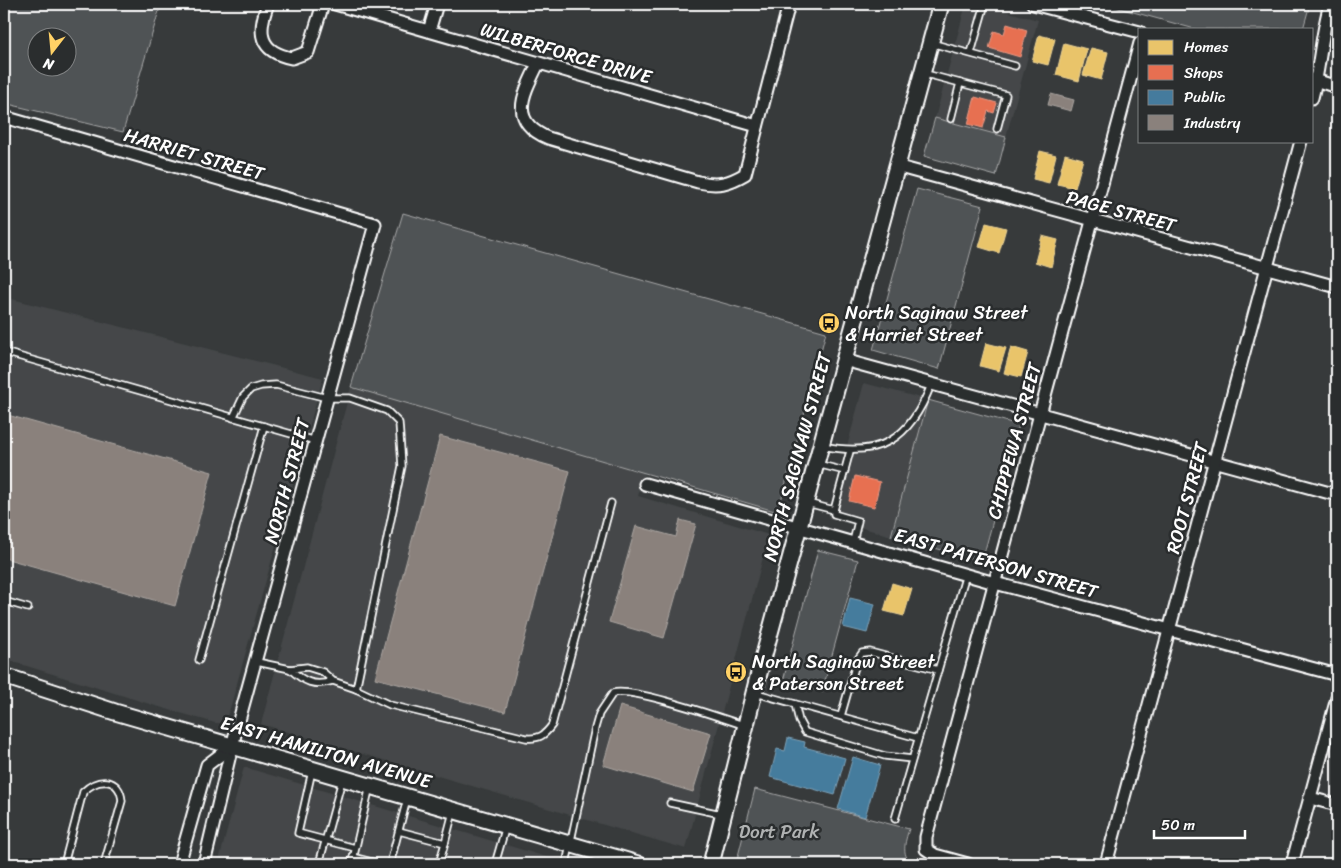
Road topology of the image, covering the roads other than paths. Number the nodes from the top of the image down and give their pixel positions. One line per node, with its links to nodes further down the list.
1 (268, 4): 2 (street)
2 (323, 4)
3 (336, 4): 10 (street, WILBERFORCE DRIVE)
4 (437, 4): 10 (street)
5 (789, 4): 23 (street)
6 (941, 4): 12 (main road, NORTH SAGINAW STREET)
7 (985, 4): 14 (lane)
8 (1033, 4): 11 (street)
9 (1330, 4): 18 (street)
10 (429, 31): 15 (street, WILBERFORCE DRIVE)
11 (1138, 31)
12 (931, 42): 14 (lane); 17 (main road, NORTH SAGINAW STREET)
13 (1138, 50): 27 (street, CHIPPEWA STREET)
14 (971, 53): 16 (lane)
15 (538, 64): 23 (street, WILBERFORCE DRIVE); 23 (street)
16 (1015, 66)
17 (922, 73): 19 (lane); 26 (main road, NORTH SAGINAW STREET)
18 (1314, 80): 20 (street)
19 (960, 83): 22 (lane); 24 (lane)
20 (1337, 87)
21 (4, 117): 28 (street, HARRIET STREET)
22 (951, 119)
23 (757, 126)
24 (997, 129)
25 (1301, 142): 29 (street, ROOT STREET)
26 (896, 166): 27 (street, PAGE STREET); 32 (main road, NORTH SAGINAW STREET)
27 (1092, 222): 29 (street, PAGE STREET); 35 (street, CHIPPEWA STREET)
28 (375, 224): 34 (street, NORTH STREET)
29 (1267, 268): 30 (street, PAGE STREET); 41 (street, ROOT STREET)
30 (1337, 287)
31 (4, 352): 36 (lane)
32 (844, 360): 33 (street); 39 (main road, NORTH SAGINAW STREET)
33 (930, 385): 35 (street); 40 (lane)
34 (327, 398): 36 (lane); 38 (street, NORTH STREET); 63 (lane)
35 (1039, 415): 41 (street); 52 (street, CHIPPEWA STREET)
36 (233, 418): 37 (lane)
37 (264, 426): 38 (lane); 56 (lane)
38 (316, 440): 57 (street, NORTH STREET)
39 (820, 445): 40 (lane); 42 (main road, NORTH SAGINAW STREET)
40 (850, 451): 43 (lane)
41 (1215, 462): 45 (street); 55 (street, ROOT STREET)
42 (815, 463): 43 (lane); 46 (main road, NORTH SAGINAW STREET)
43 (845, 471): 48 (lane)
44 (645, 484): 49 (street, EAST PATERSON STREET)
45 (1337, 495)
46 (805, 502): 48 (lane); 49 (main road, NORTH SAGINAW STREET)
47 (611, 503): 63 (lane)
48 (834, 510): 50 (lane)
49 (798, 527): 50 (street, EAST PATERSON STREET); 64 (main road, NORTH SAGINAW STREET)
50 (853, 542): 51 (street, EAST PATERSON STREET)
51 (966, 574): 52 (street, EAST PATERSON STREET); 59 (lane)
52 (995, 583): 55 (street, EAST PATERSON STREET); 102 (street, CHIPPEWA STREET)
53 (4, 601): 54 (lane)
54 (28, 608)
55 (1170, 629): 60 (street, EAST PATERSON STREET); 103 (street, ROOT STREET)
56 (199, 660)
57 (257, 662): 58 (lane); 70 (street, NORTH STREET)
58 (290, 668): 62 (lane); 62 (lane)
59 (938, 670): 67 (lane); 69 (lane)
60 (1337, 675)
61 (4, 676): 70 (main road, EAST HAMILTON AVENUE)
62 (334, 681): 63 (lane)
63 (356, 689)
64 (754, 692): 66 (lane); 68 (main road, NORTH SAGINAW STREET)
65 (1337, 698): 76 (street)
66 (795, 704): 67 (lane); 71 (lane)
67 (841, 716): 69 (lane)
68 (746, 726): 80 (main road, NORTH SAGINAW STREET); 86 (lane)
69 (918, 738): 71 (lane)
70 (232, 746): 72 (main road, EAST HAMILTON AVENUE); 91 (street); 92 (street, NORTH STREET)
71 (912, 759): 81 (lane)
72 (313, 769): 73 (main road, EAST HAMILTON AVENUE); 84 (lane)
73 (343, 778): 74 (main road, EAST HAMILTON AVENUE); 84 (lane)
74 (370, 786): 75 (main road, EAST HAMILTON AVENUE); 87 (lane)
75 (408, 796): 79 (main road, EAST HAMILTON AVENUE); 83 (lane)
76 (1310, 798): 78 (street); 104 (street)
77 (670, 803): 80 (lane)
78 (1337, 805)
79 (453, 810): 82 (main road, EAST HAMILTON AVENUE); 85 (lane)
80 (724, 815): 101 (main road, NORTH SAGINAW STREET)
81 (895, 819)
82 (506, 826): 86 (main road, EAST HAMILTON AVENUE); 98 (lane)
83 (399, 831): 85 (lane); 96 (lane)
84 (326, 839): 87 (lane); 93 (lane)
85 (444, 843): 97 (lane)
86 (570, 844): 99 (lane); 100 (main road, EAST HAMILTON AVENUE)
87 (355, 848): 88 (lane)
88 (353, 857): 94 (lane); 95 (lane)
89 (64, 864): 90 (lane)
90 (104, 864)
91 (180, 864)
92 (204, 864)
93 (319, 864)
94 (352, 864)
95 (380, 864)
96 (390, 864)
97 (439, 864)
98 (495, 864)
99 (566, 864)
100 (638, 864)
101 (711, 864)
102 (968, 864)
103 (1106, 864)
104 (1292, 864)

